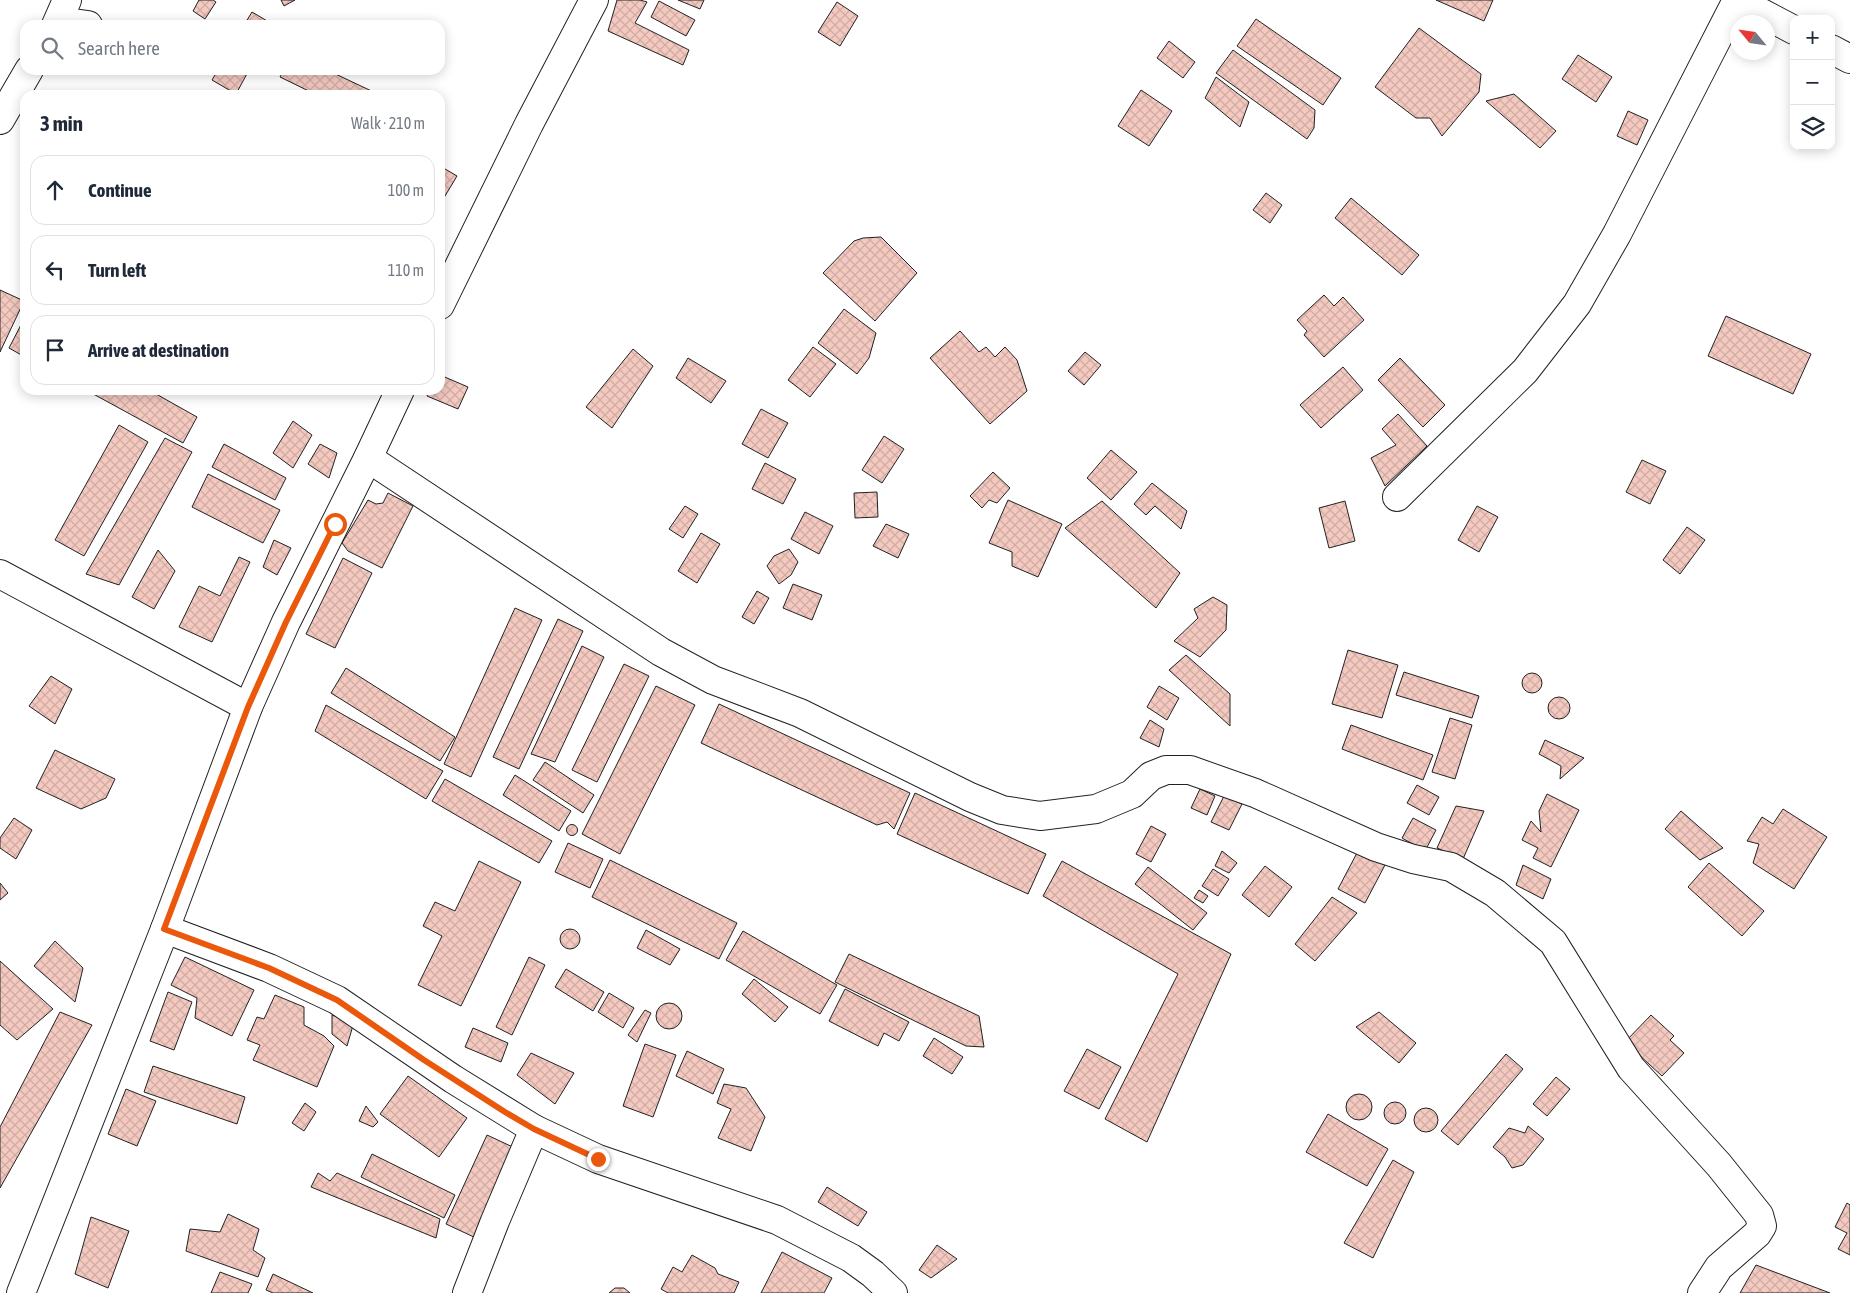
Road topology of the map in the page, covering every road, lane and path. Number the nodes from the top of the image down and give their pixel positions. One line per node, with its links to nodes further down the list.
1 (67, 0): 4 (street)
2 (594, 0): 10 (street)
3 (1737, 0): 5 (street); 13 (street)
4 (58, 20)
5 (1790, 28)
6 (1835, 52): 7 (street)
7 (1850, 59)
8 (26, 75): 9 (street)
9 (0, 120)
10 (445, 294)
11 (398, 395): 12 (street)
12 (368, 458): 15 (street); 21 (street)
13 (1397, 497)
14 (0, 574): 15 (street)
15 (248, 707): 16 (street)
16 (164, 929): 17 (street); 18 (street)
17 (534, 1129): 19 (street); 20 (street)
18 (21, 1293)
19 (467, 1293)
20 (893, 1293)
21 (1702, 1293)

